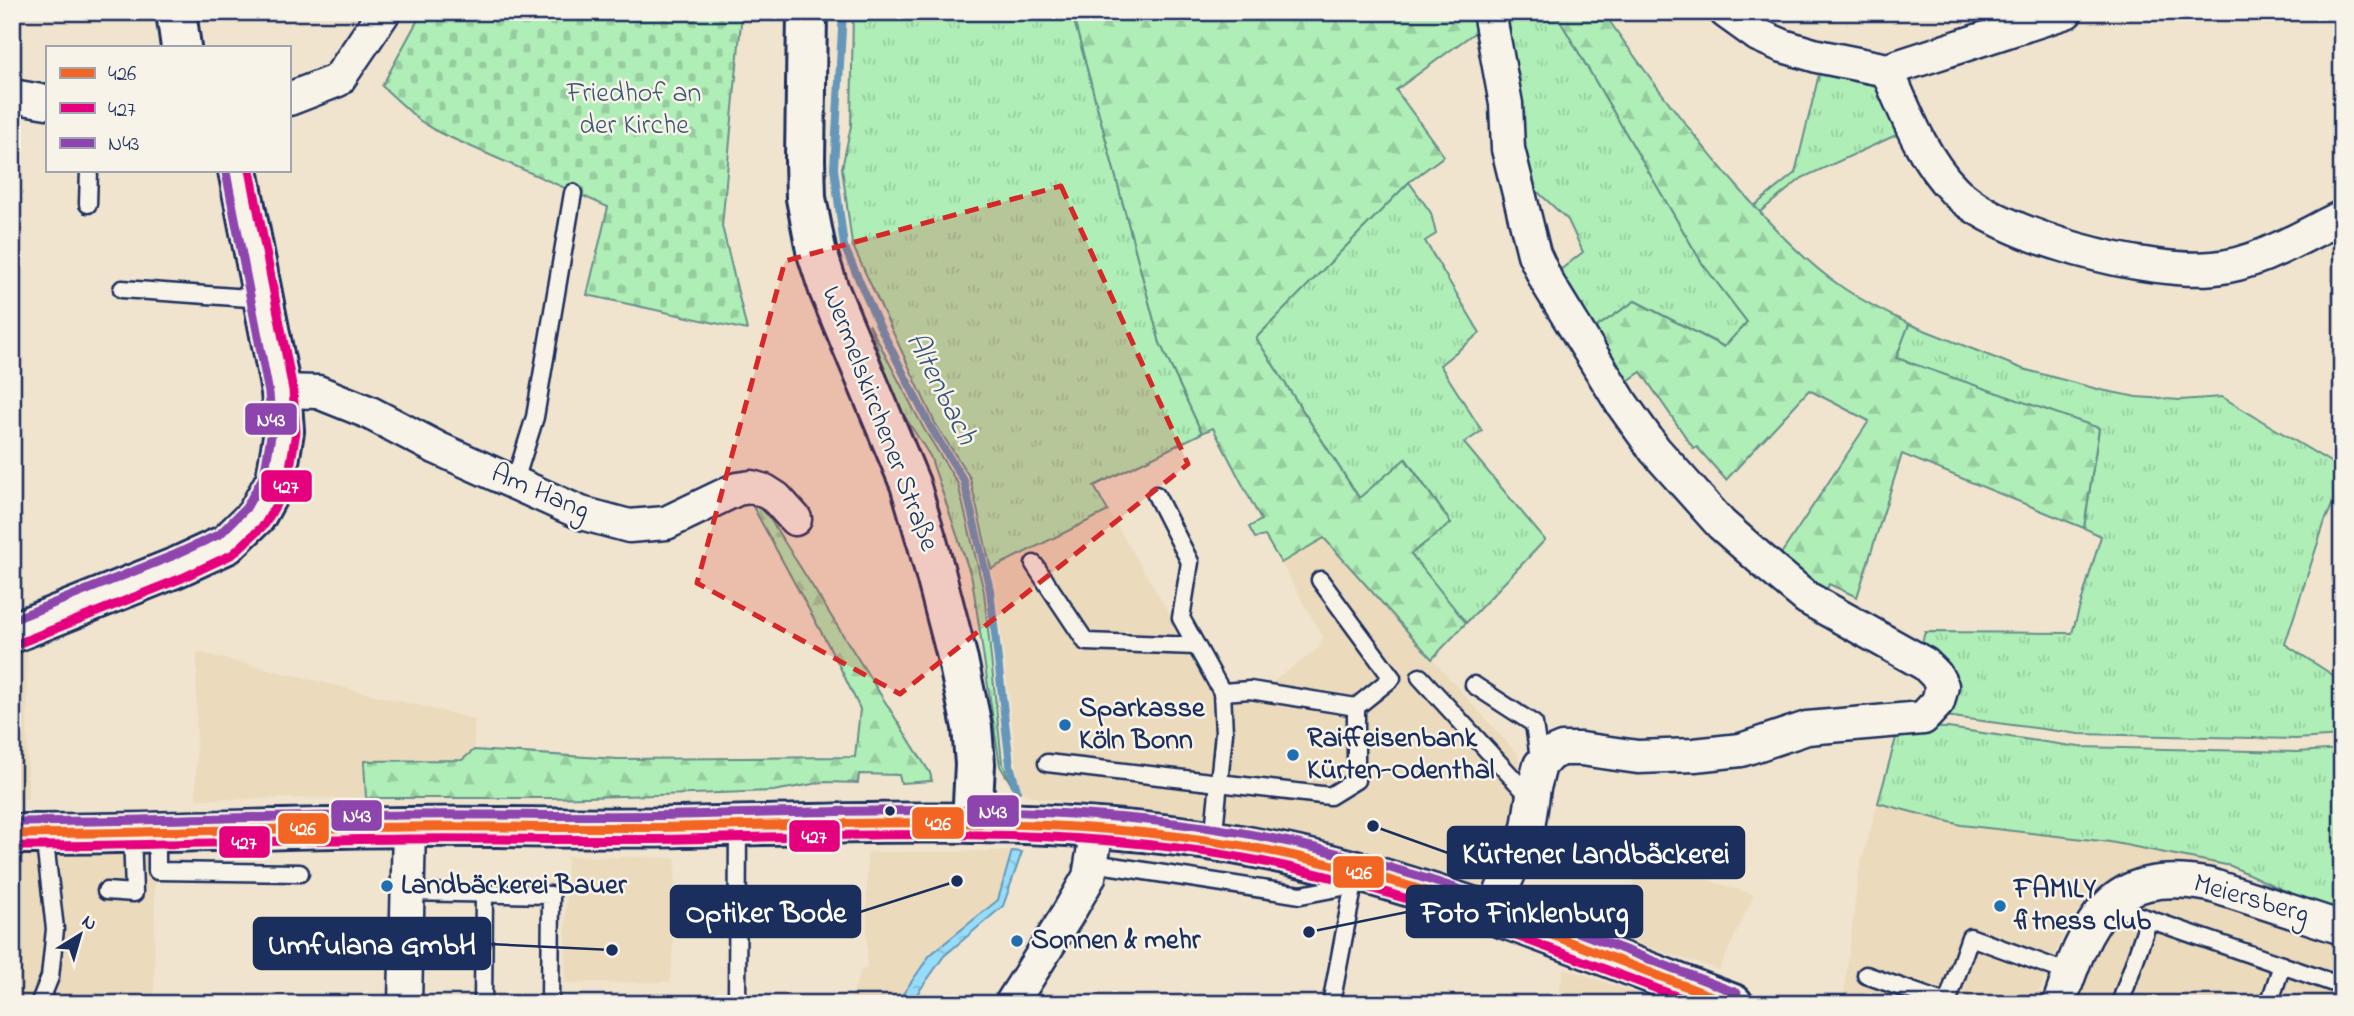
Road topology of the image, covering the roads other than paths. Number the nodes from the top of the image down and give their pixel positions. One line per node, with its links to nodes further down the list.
1 (176, 12): 7 (main road)
2 (384, 12): 10 (street)
3 (807, 12): 35 (main road, Wermelskirchener Straße)
4 (1489, 12): 32 (street)
5 (1726, 12): 8 (street)
6 (2066, 12): 8 (street)
7 (181, 46)
8 (1887, 70): 16 (street)
9 (12, 96): 11 (street)
10 (290, 99)
11 (46, 102)
12 (89, 172): 15 (lane)
13 (238, 172): 18 (main road)
14 (572, 193): 20 (lane)
15 (88, 205)
16 (2342, 217)
17 (122, 289): 18 (lane)
18 (263, 299): 19 (main road)
19 (281, 391): 20 (street, Am Hang); 25 (main road)
20 (514, 484): 22 (street, Am Hang)
21 (1156, 495): 26 (lane)
22 (796, 519)
23 (1034, 564): 26 (lane)
24 (1321, 580): 30 (lane)
25 (12, 632)
26 (1196, 646): 29 (lane)
27 (1420, 677): 34 (lane)
28 (1474, 685): 32 (lane)
29 (1222, 692): 30 (lane); 33 (lane)
30 (1356, 707): 33 (lane)
31 (1047, 763): 33 (lane)
32 (1540, 765): 34 (street)
33 (1219, 783): 40 (lane)
34 (1532, 799): 48 (street)
35 (972, 823): 36 (main road); 41 (main road)
36 (738, 826): 37 (main road); 56 (lane)
37 (409, 827): 38 (main road); 45 (street)
38 (145, 831): 39 (main road); 42 (lane); 44 (lane)
39 (28, 834): 58 (lane)
40 (1213, 841): 41 (main road); 43 (main road)
41 (1095, 846): 43 (lane); 62 (street)
42 (300, 873)
43 (1355, 878): 48 (main road); 63 (lane)
44 (107, 891)
45 (408, 892): 46 (lane); 59 (street)
46 (484, 894): 60 (lane); 61 (lane)
47 (2108, 905): 49 (lane); 50 (street, Meiersberg); 52 (street, Meiersberg)
48 (1491, 916): 55 (main road)
49 (2149, 919): 51 (lane); 66 (lane)
50 (2342, 928)
51 (2282, 965): 54 (lane); 67 (lane)
52 (2070, 972): 57 (lane); 65 (street, Meiersberg)
53 (1866, 975): 57 (lane)
54 (2342, 986)
55 (1671, 993): 64 (main road)
56 (737, 1002)
57 (1948, 1003)
58 (39, 1004)
59 (405, 1004)
60 (483, 1004)
61 (550, 1004)
62 (1011, 1004)
63 (1331, 1004)
64 (1733, 1004)
65 (2059, 1004)
66 (2120, 1004)
67 (2269, 1004)

